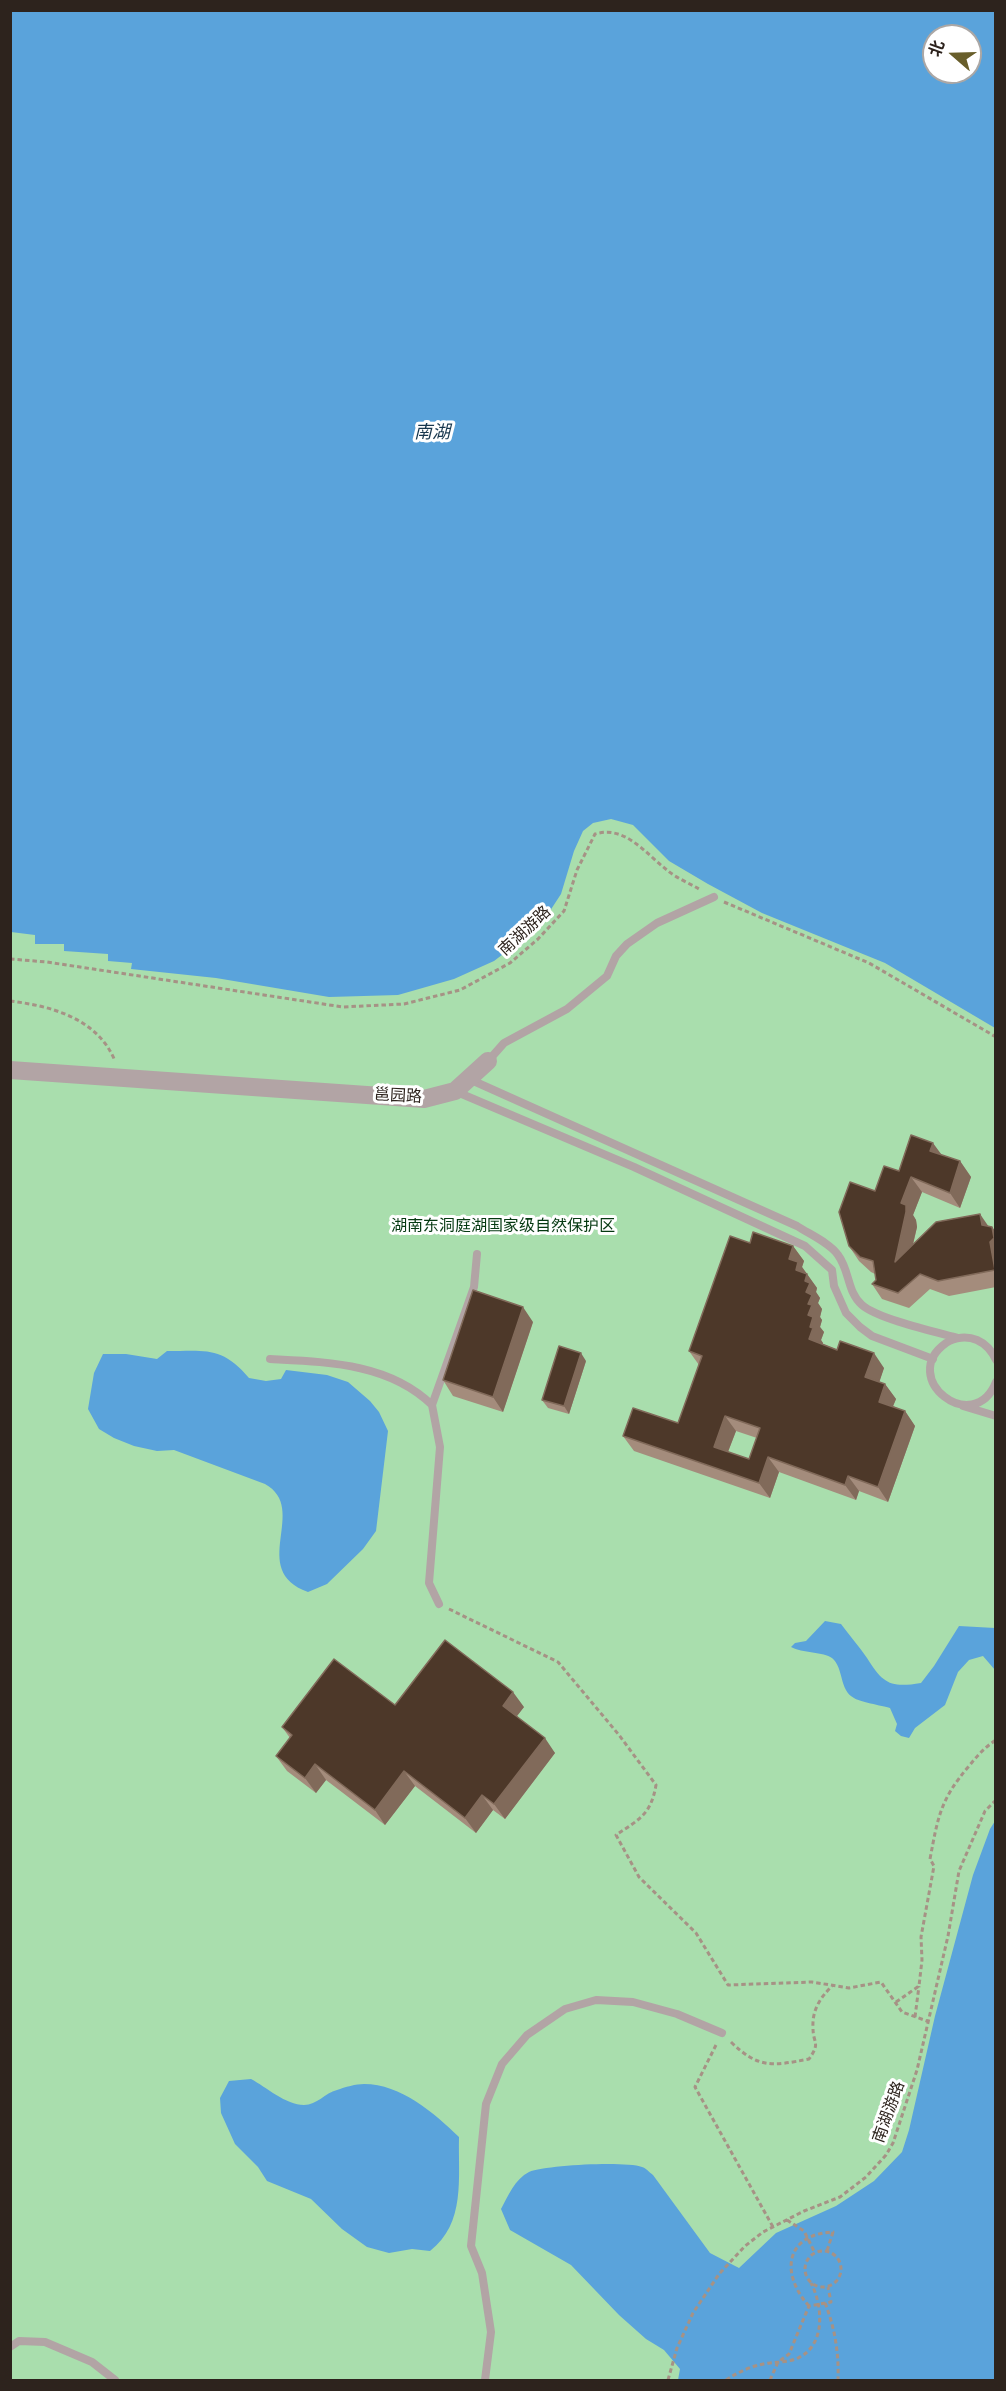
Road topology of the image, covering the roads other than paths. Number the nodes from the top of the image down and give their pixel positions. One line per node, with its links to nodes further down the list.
1 (714, 897): 2 (lane, 邕园路)
2 (488, 1061): 4 (street, 邕园路)
3 (10, 1070): 5 (street, 邕园路)
4 (469, 1079): 5 (street, 邕园路); 7 (lane)
5 (455, 1091): 10 (lane)
6 (477, 1254): 13 (lane)
7 (958, 1338): 8 (lane); 10 (lane)
8 (995, 1358)
9 (270, 1359): 13 (lane)
10 (933, 1359): 12 (lane)
11 (996, 1382): 12 (lane)
12 (957, 1404): 14 (lane)
13 (432, 1405): 15 (lane)
14 (996, 1416)
15 (439, 1604)
16 (722, 2033): 19 (lane)
17 (10, 2347): 18 (lane)
18 (115, 2380)
19 (485, 2380)

